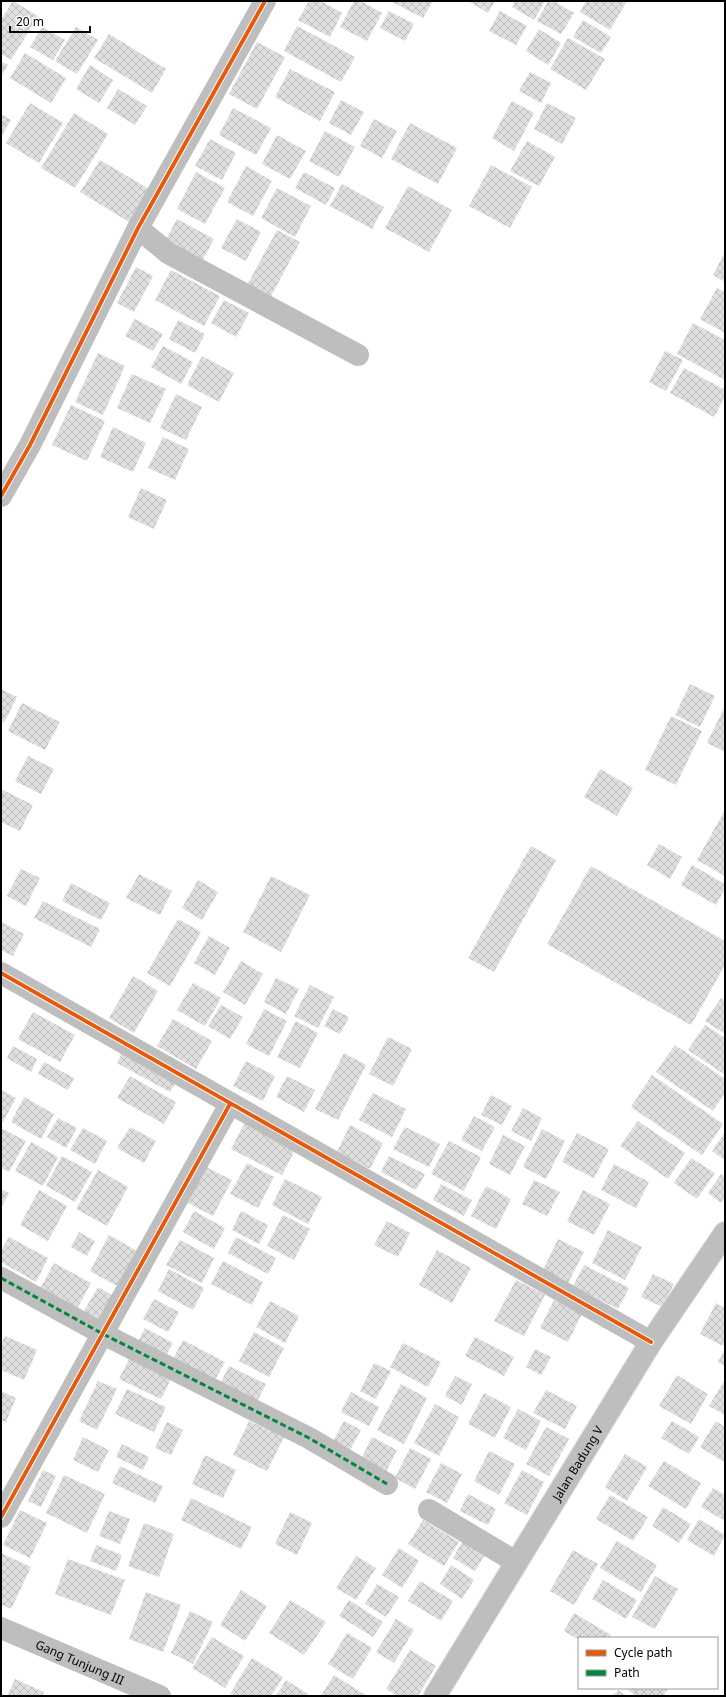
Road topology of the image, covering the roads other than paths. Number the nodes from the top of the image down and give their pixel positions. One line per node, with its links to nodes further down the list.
1 (265, 1): 2 (street)
2 (138, 228): 3 (street); 4 (street)
3 (358, 355)
4 (1, 496)
5 (1, 973): 6 (street)
6 (230, 1104): 9 (street); 10 (street)
7 (725, 1233): 10 (street, Jalan Badung V)
8 (1, 1278): 9 (street)
9 (103, 1334): 11 (street); 13 (street)
10 (651, 1342): 14 (street, Jalan Badung V)
11 (387, 1484)
12 (429, 1510): 14 (street)
13 (1, 1517)
14 (516, 1562): 17 (street, Jalan Badung V)
15 (1, 1628): 16 (street, Gang Tunjung III)
16 (160, 1696)
17 (435, 1696)

